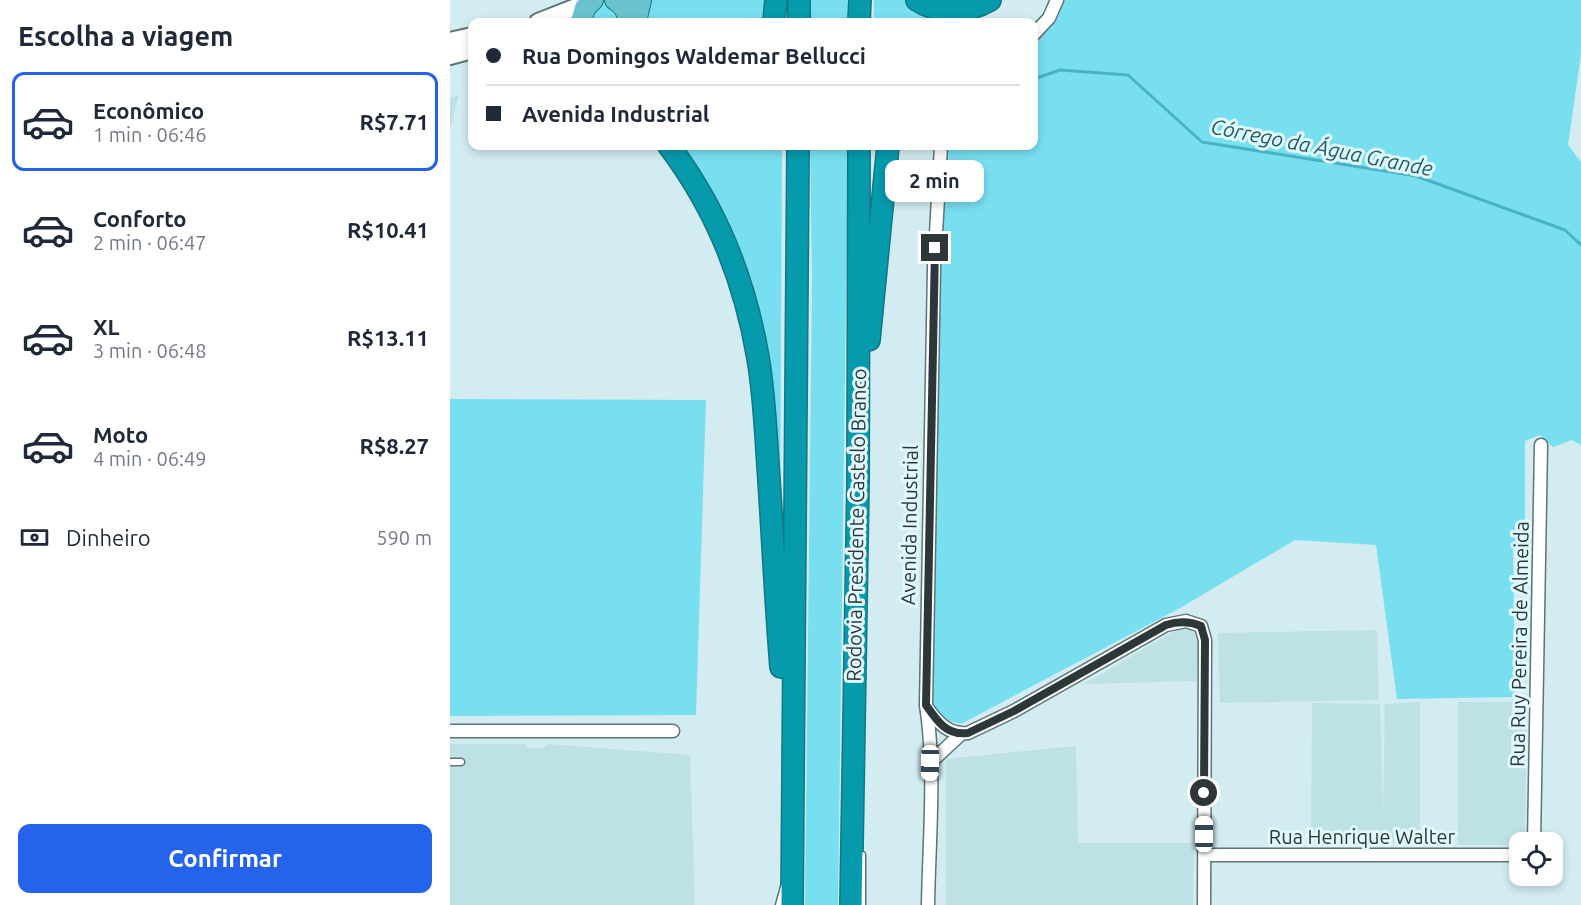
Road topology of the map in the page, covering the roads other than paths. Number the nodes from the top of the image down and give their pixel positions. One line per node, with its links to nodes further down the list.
1 (615, 0): 10 (main road)
2 (776, 0): 13 (highway)
3 (799, 0): 14 (highway)
4 (860, 0): 15 (highway)
5 (917, 0): 6 (highway)
6 (990, 0)
7 (998, 0): 16 (highway)
8 (1058, 0): 17 (street)
9 (591, 1): 11 (main road); 12 (main road)
10 (635, 15)
11 (548, 18)
12 (582, 18)
13 (774, 18)
14 (799, 18)
15 (860, 18)
16 (960, 18)
17 (1038, 29)
18 (468, 51): 19 (main road)
19 (450, 56)
20 (672, 150): 35 (highway)
21 (798, 150): 35 (highway)
22 (859, 150): 26 (highway, Rodovia Presidente Castelo Branco)
23 (888, 150): 26 (highway)
24 (941, 150): 27 (street, Avenida Industrial)
25 (1541, 445): 37 (street, Rua Ruy Pereira de Almeida)
26 (858, 481): 34 (highway, Rodovia Presidente Castelo Branco)
27 (926, 705): 30 (street); 33 (street, Avenida Industrial)
28 (450, 731): 29 (street)
29 (673, 731)
30 (960, 734): 33 (street); 39 (street)
31 (450, 762): 32 (lane)
32 (461, 762)
33 (930, 763): 46 (street, Avenida Industrial)
34 (853, 777): 36 (lane); 44 (highway, Rodovia Presidente Castelo Branco)
35 (792, 801): 41 (highway)
36 (860, 831)
37 (1534, 832)
38 (861, 848): 45 (lane)
39 (1204, 855): 40 (street, Rua Henrique Walter); 47 (street)
40 (1509, 855)
41 (792, 861): 42 (lane); 43 (highway)
42 (779, 905)
43 (792, 905)
44 (851, 905)
45 (862, 905)
46 (928, 905)
47 (1204, 905)

